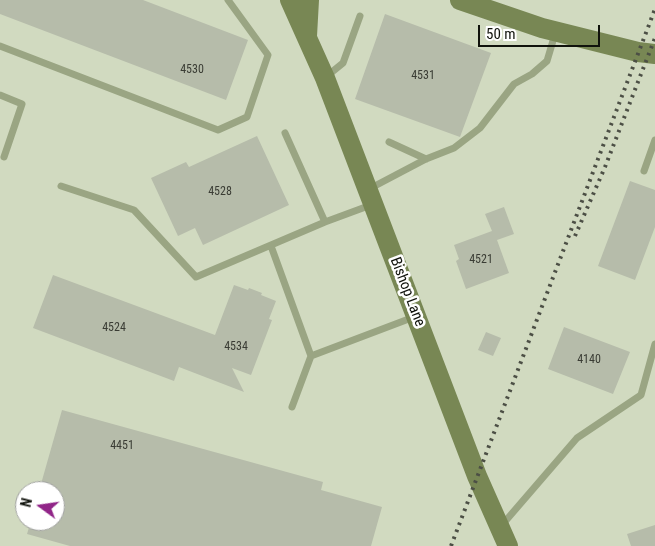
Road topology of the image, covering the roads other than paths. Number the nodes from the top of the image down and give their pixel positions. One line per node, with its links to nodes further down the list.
1 (228, 0): 8 (lane)
2 (290, 0): 7 (street, Bishop Lane)
3 (309, 0): 7 (street, Bishop Lane)
4 (460, 0): 6 (street)
5 (360, 16): 10 (lane)
6 (556, 32): 9 (street); 16 (lane)
7 (306, 38): 10 (street, Bishop Lane)
8 (0, 46)
9 (655, 54)
10 (325, 78): 19 (street, Bishop Lane)
11 (0, 95): 15 (lane)
12 (285, 133): 20 (lane)
13 (655, 140): 17 (lane)
14 (389, 142): 16 (lane)
15 (4, 157)
16 (426, 160): 19 (lane)
17 (644, 171)
18 (61, 186): 21 (lane)
19 (371, 197): 20 (lane); 22 (street, Bishop Lane)
20 (325, 222): 21 (lane)
21 (271, 246): 24 (lane)
22 (416, 316): 24 (lane); 26 (street, Bishop Lane)
23 (655, 344): 26 (lane)
24 (311, 356): 25 (lane)
25 (292, 407)
26 (500, 528): 27 (street, Bishop Lane)
27 (508, 546)

